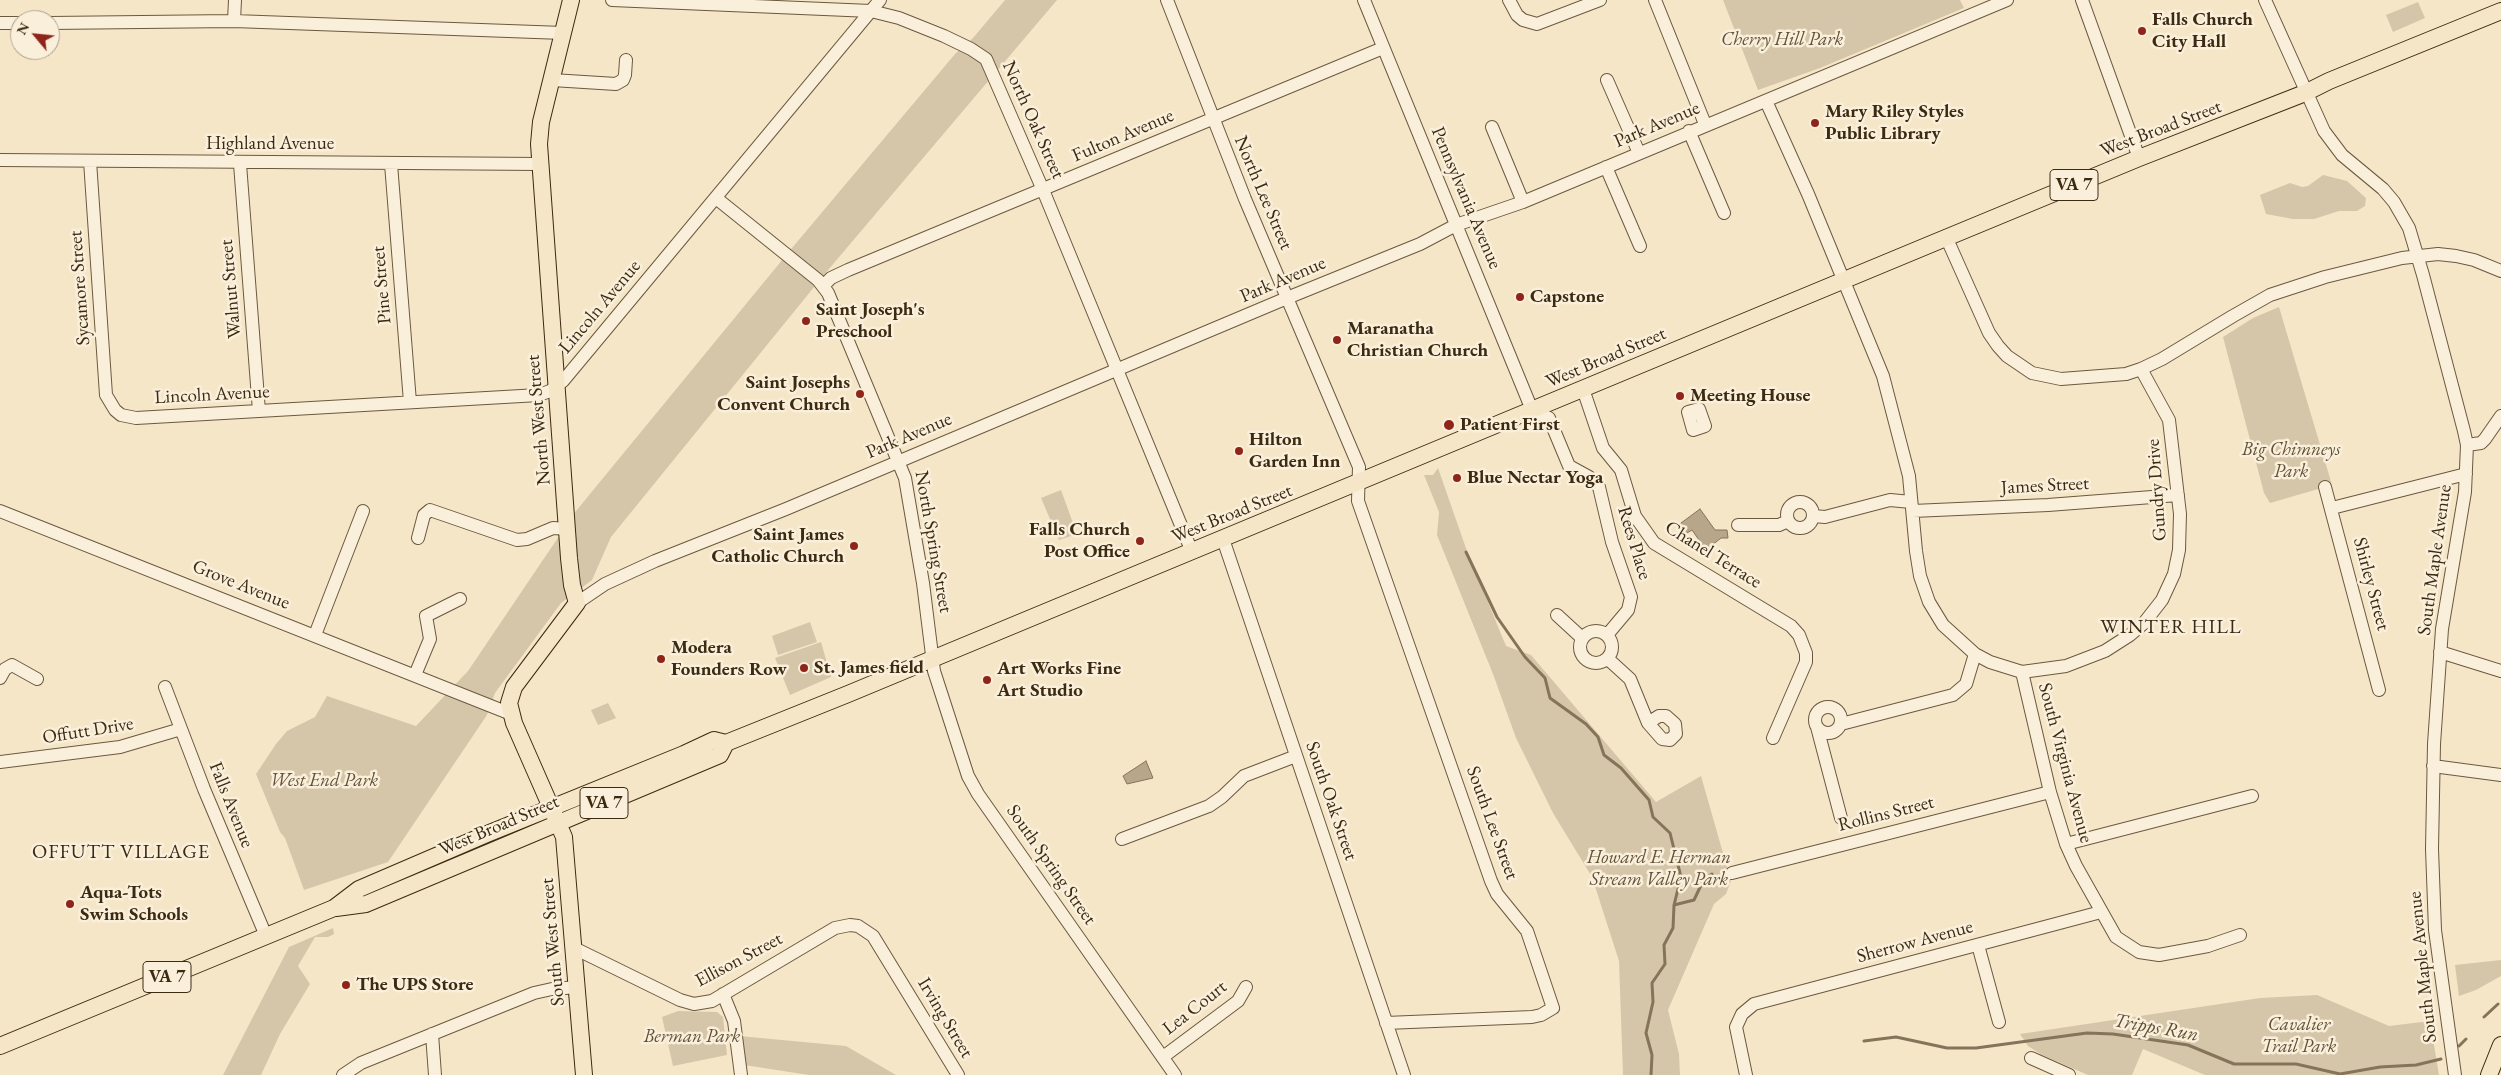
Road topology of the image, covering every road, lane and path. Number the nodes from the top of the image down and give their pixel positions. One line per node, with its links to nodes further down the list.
1 (235, 0): 15 (street)
2 (571, 0): 17 (main road, North West Street)
3 (612, 0): 13 (street, North Oak Street)
4 (880, 0): 13 (street, Lincoln Avenue)
5 (1166, 0): 24 (street, North Lee Street)
6 (1364, 0): 18 (street, Pennsylvania Avenue)
7 (1509, 0): 8 (street)
8 (1600, 0)
9 (1655, 0): 25 (street)
10 (2007, 0): 23 (street, Park Avenue)
11 (2082, 0): 29 (street)
12 (2265, 0): 22 (street, South Maple Avenue)
13 (871, 10): 36 (street, North Oak Street); 37 (street, Lincoln Avenue)
14 (2501, 11): 22 (main road, West Broad Street / VA 7)
15 (234, 21): 16 (street); 17 (street)
16 (60, 23)
17 (563, 33): 20 (main road, North West Street)
18 (1384, 48): 24 (street, Fulton Avenue); 40 (street, Pennsylvania Avenue)
19 (626, 60): 20 (street)
20 (552, 80): 34 (main road, North West Street)
21 (1607, 80): 28 (street)
22 (2305, 93): 29 (main road, West Broad Street / VA 7); 43 (street, South Maple Avenue)
23 (1766, 100): 25 (street, Park Avenue); 45 (street, South Virginia Avenue)
24 (1212, 119): 36 (street, Fulton Avenue); 47 (street, North Lee Street)
25 (1705, 124): 27 (street, Park Avenue)
26 (1492, 127): 38 (street)
27 (1689, 131): 28 (street, Park Avenue); 39 (street)
28 (1639, 154): 35 (street, Park Avenue)
29 (2139, 158): 41 (main road, West Broad Street / VA 7)
30 (0, 160): 31 (street, Highland Avenue)
31 (90, 161): 32 (street, Highland Avenue); 53 (street, Sycamore Street)
32 (240, 164): 33 (street, Highland Avenue); 55 (street, Walnut Street)
33 (391, 164): 34 (street, Highland Avenue); 52 (street, Pine Street)
34 (540, 164): 50 (main road, North West Street)
35 (1606, 167): 38 (street, Park Avenue); 42 (street)
36 (1043, 190): 46 (street, Fulton Avenue); 48 (street, North Oak Street)
37 (716, 198): 46 (street, North Spring Street); 50 (street, Lincoln Avenue)
38 (1523, 202): 40 (street, Park Avenue)
39 (1724, 213)
40 (1456, 225): 47 (street, Park Avenue); 54 (street, Pennsylvania Avenue)
41 (1947, 239): 45 (main road, West Broad Street / VA 7); 49 (street)
42 (1640, 246)
43 (2417, 255): 44 (street); 49 (street); 57 (street, South Maple Avenue)
44 (2501, 270)
45 (1844, 281): 51 (main road, West Broad Street / VA 7); 63 (street, South Virginia Avenue)
46 (823, 286): 58 (street, North Spring Street)
47 (1287, 298): 48 (street, Park Avenue); 60 (street, North Lee Street)
48 (1117, 369): 58 (street, Park Avenue); 73 (street, North Oak Street)
49 (2141, 369): 62 (street, Gundry Drive)
50 (556, 388): 52 (street, Lincoln Avenue); 70 (main road, North West Street)
51 (1583, 389): 54 (main road, West Broad Street / VA 7); 96 (street, Chanel Terrace)
52 (410, 402): 55 (street, Lincoln Avenue)
53 (115, 410): 55 (street, Lincoln Avenue)
54 (1532, 410): 60 (main road, West Broad Street / VA 7); 78 (street, Rees Place)
55 (259, 411)
56 (2501, 416): 57 (street)
57 (2466, 445): 59 (street, South Maple Avenue)
58 (900, 460): 75 (street, Park Avenue); 82 (street, North Spring Street)
59 (2466, 474): 64 (street); 80 (street, South Maple Avenue)
60 (1358, 483): 72 (main road, West Broad Street / VA 7); 118 (street, South Lee Street)
61 (2325, 487): 64 (street, Shirley Street)
62 (2178, 495): 63 (street, James Street); 84 (street, Gundry Drive)
63 (1912, 507): 67 (street, James Street); 81 (street, South Virginia Avenue)
64 (2332, 508): 90 (street, Shirley Street)
65 (0, 510): 77 (street, Grove Avenue)
66 (363, 511): 77 (street)
67 (1813, 516): 68 (street); 68 (street)
68 (1788, 521): 69 (street)
69 (1738, 525)
70 (568, 529): 71 (street); 75 (main road, North West Street)
71 (418, 538)
72 (1223, 539): 73 (main road, West Broad Street / VA 7); 97 (street, South Oak Street)
73 (1192, 552): 82 (main road, West Broad Street / VA 7)
74 (460, 599): 86 (street)
75 (577, 603): 91 (main road)
76 (1557, 615): 79 (street)
77 (315, 635): 86 (street, Grove Avenue)
78 (1607, 635): 79 (street); 83 (street)
79 (1582, 638): 83 (street)
80 (2440, 652): 85 (street); 99 (street, South Maple Avenue)
81 (1974, 654): 84 (street, South Virginia Avenue); 93 (street)
82 (932, 659): 103 (main road, West Broad Street / VA 7); 122 (street, South Spring Street)
83 (1608, 659): 92 (street)
84 (2022, 672): 101 (street, South Virginia Avenue)
85 (2501, 672)
86 (415, 675): 91 (street, Grove Avenue)
87 (0, 678): 88 (street)
88 (37, 679)
89 (165, 687): 95 (street, Falls Avenue)
90 (2379, 690)
91 (511, 714): 103 (main road)
92 (1648, 722)
93 (1841, 724): 94 (street); 94 (street)
94 (1817, 727): 104 (street)
95 (181, 729): 98 (street, Offutt Drive); 109 (street, Falls Avenue)
96 (1773, 738)
97 (1296, 756): 105 (street); 118 (street, South Oak Street)
98 (0, 762)
99 (2433, 766): 100 (street); 133 (street, South Maple Avenue)
100 (2501, 775)
101 (2050, 792): 106 (street, South Virginia Avenue); 107 (street, Rollins Street)
102 (2252, 796): 106 (street)
103 (555, 816): 109 (main road, West Broad Street / VA 7); 112 (main road, South West Street)
104 (1841, 818)
105 (1122, 839)
106 (2066, 844): 108 (street, South Virginia Avenue)
107 (1732, 873)
108 (2101, 912): 110 (street, South Virginia Avenue); 111 (street, Sherrow Avenue)
109 (266, 936): 121 (main road, West Broad Street / VA 7)
110 (2240, 936)
111 (1978, 945): 117 (street); 131 (street, Sherrow Avenue)
112 (574, 948): 114 (main road, South West Street); 116 (street, Ellison Street)
113 (900, 980): 116 (street, Ellison Street); 128 (street, Irving Street)
114 (578, 987): 119 (street); 126 (main road, South West Street)
115 (1246, 987): 122 (street, Lea Court)
116 (723, 994): 127 (street)
117 (1999, 1022)
118 (1386, 1023): 130 (street, South Oak Street)
119 (432, 1034): 124 (street); 125 (street)
120 (2501, 1045): 134 (main road)
121 (0, 1046)
122 (1163, 1057): 129 (street, South Spring Street)
123 (2031, 1058): 132 (street)
124 (343, 1075)
125 (435, 1075)
126 (584, 1075)
127 (741, 1075)
128 (958, 1075)
129 (1175, 1075)
130 (1404, 1075)
131 (1746, 1075)
132 (2070, 1075)
133 (2454, 1075)
134 (2489, 1075)

